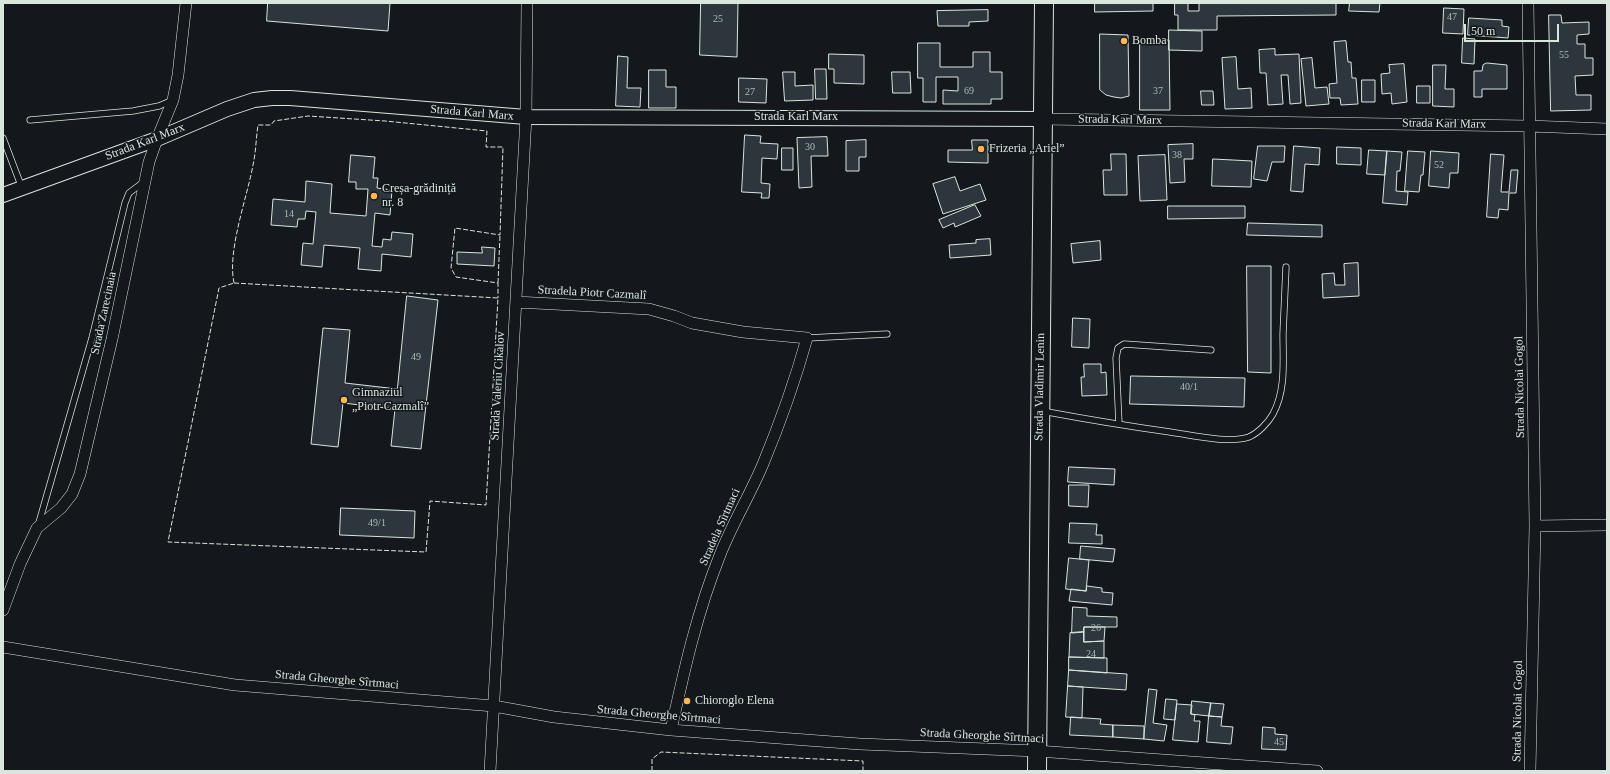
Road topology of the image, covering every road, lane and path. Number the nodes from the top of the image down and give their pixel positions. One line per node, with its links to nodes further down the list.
1 (186, 3): 5 (street, Strada Zarecinaia)
2 (527, 3): 6 (street, Strada Valeriu Cikalov)
3 (1044, 3): 7 (main road, Strada Vladimir Lenin)
4 (1528, 3): 9 (street, Strada Nicolai Gogol)
5 (173, 100): 8 (lane); 12 (street, Strada Zarecinaia)
6 (526, 117): 7 (street, Strada Karl Marx); 12 (street, Strada Karl Marx); 17 (street, Strada Valeriu Cikalov)
7 (1043, 119): 9 (street, Strada Karl Marx); 21 (main road, Strada Vladimir Lenin)
8 (30, 120)
9 (1529, 126): 10 (street, Strada Karl Marx); 24 (street, Strada Nicolai Gogol)
10 (1607, 130)
11 (3, 138): 14 (lane)
12 (156, 139): 13 (street, Strada Zarecinaia); 14 (street, Strada Karl Marx)
13 (146, 180): 25 (lane); 25 (street, Strada Zarecinaia)
14 (22, 188): 15 (street, Strada Karl Marx)
15 (3, 195)
16 (1286, 268): 22 (lane)
17 (516, 302): 19 (street, Stradela Piotr Cazmalî); 28 (street, Strada Valeriu Cikalov)
18 (887, 334): 19 (lane)
19 (807, 338): 29 (street, Stradela Sîrtmaci)
20 (1211, 350): 22 (lane)
21 (1040, 410): 22 (lane); 30 (main road, Strada Vladimir Lenin)
22 (1119, 424)
23 (1607, 525): 24 (street)
24 (1535, 526): 34 (street, Strada Nicolai Gogol)
25 (37, 528): 26 (street, Strada Zarecinaia)
26 (3, 610)
27 (3, 647): 28 (street, Strada Gheorghe Sîrtmaci)
28 (494, 706): 29 (street, Strada Gheorghe Sîrtmaci); 31 (street, Strada Valeriu Cikalov)
29 (671, 730): 30 (street, Strada Gheorghe Sîrtmaci)
30 (1037, 751): 32 (main road, Strada Vladimir Lenin); 33 (street, Strada Gheorghe Sîrtmaci)
31 (490, 771)
32 (1037, 771)
33 (1317, 771)
34 (1530, 771)

